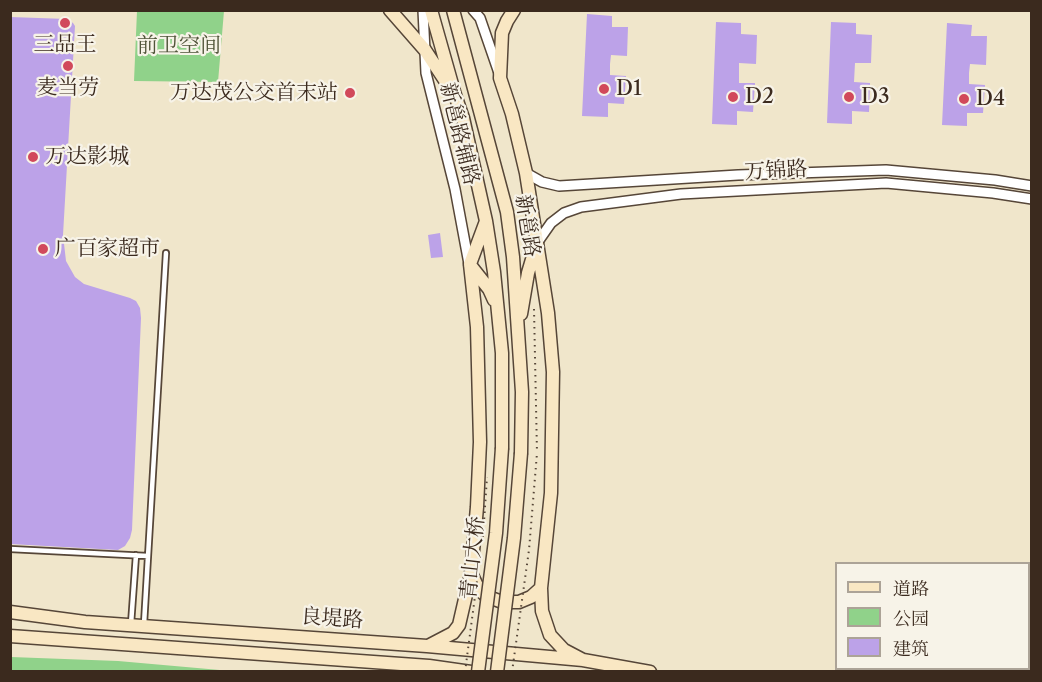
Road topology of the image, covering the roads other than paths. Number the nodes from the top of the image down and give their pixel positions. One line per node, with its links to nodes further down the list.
1 (390, 10): 7 (main road)
2 (423, 10): 7 (street, 新邕路辅路)
3 (431, 10): 9 (main road, 新邕路)
4 (453, 10): 18 (main road, 新邕路)
5 (473, 10): 8 (street)
6 (514, 10): 8 (main road)
7 (425, 50): 9 (main road); 16 (street, 新邕路辅路)
8 (500, 78): 10 (main road)
9 (455, 95): 13 (main road, 新邕路)
10 (526, 172): 11 (street, 万锦路); 14 (main road)
11 (1032, 186)
12 (1032, 199): 14 (street, 万锦路)
13 (486, 221): 16 (main road); 17 (main road, 新邕路)
14 (537, 243): 18 (main road); 25 (main road)
15 (166, 253): 23 (lane)
16 (470, 264): 17 (main road); 24 (main road)
17 (497, 307): 19 (main road, 新邕路)
18 (519, 330): 20 (main road, 新邕路)
19 (502, 448): 34 (main road, 青山大桥, bridge)
20 (521, 453): 35 (main road, 青山大桥, bridge)
21 (10, 549): 22 (lane)
22 (136, 555): 23 (lane); 27 (lane)
23 (148, 556): 27 (lane)
24 (475, 575): 25 (main road); 30 (main road)
25 (541, 588): 31 (main road)
26 (10, 612): 27 (main road, 良堤路)
27 (138, 625): 29 (main road, 良堤路)
28 (10, 636): 32 (main road, 良堤路)
29 (348, 639): 30 (main road, 良堤路); 32 (main road)
30 (427, 646): 31 (main road, 良堤路)
31 (583, 660): 36 (main road, 良堤路)
32 (348, 661): 33 (main road, 良堤路)
33 (471, 672)
34 (478, 672)
35 (497, 672)
36 (650, 672)

